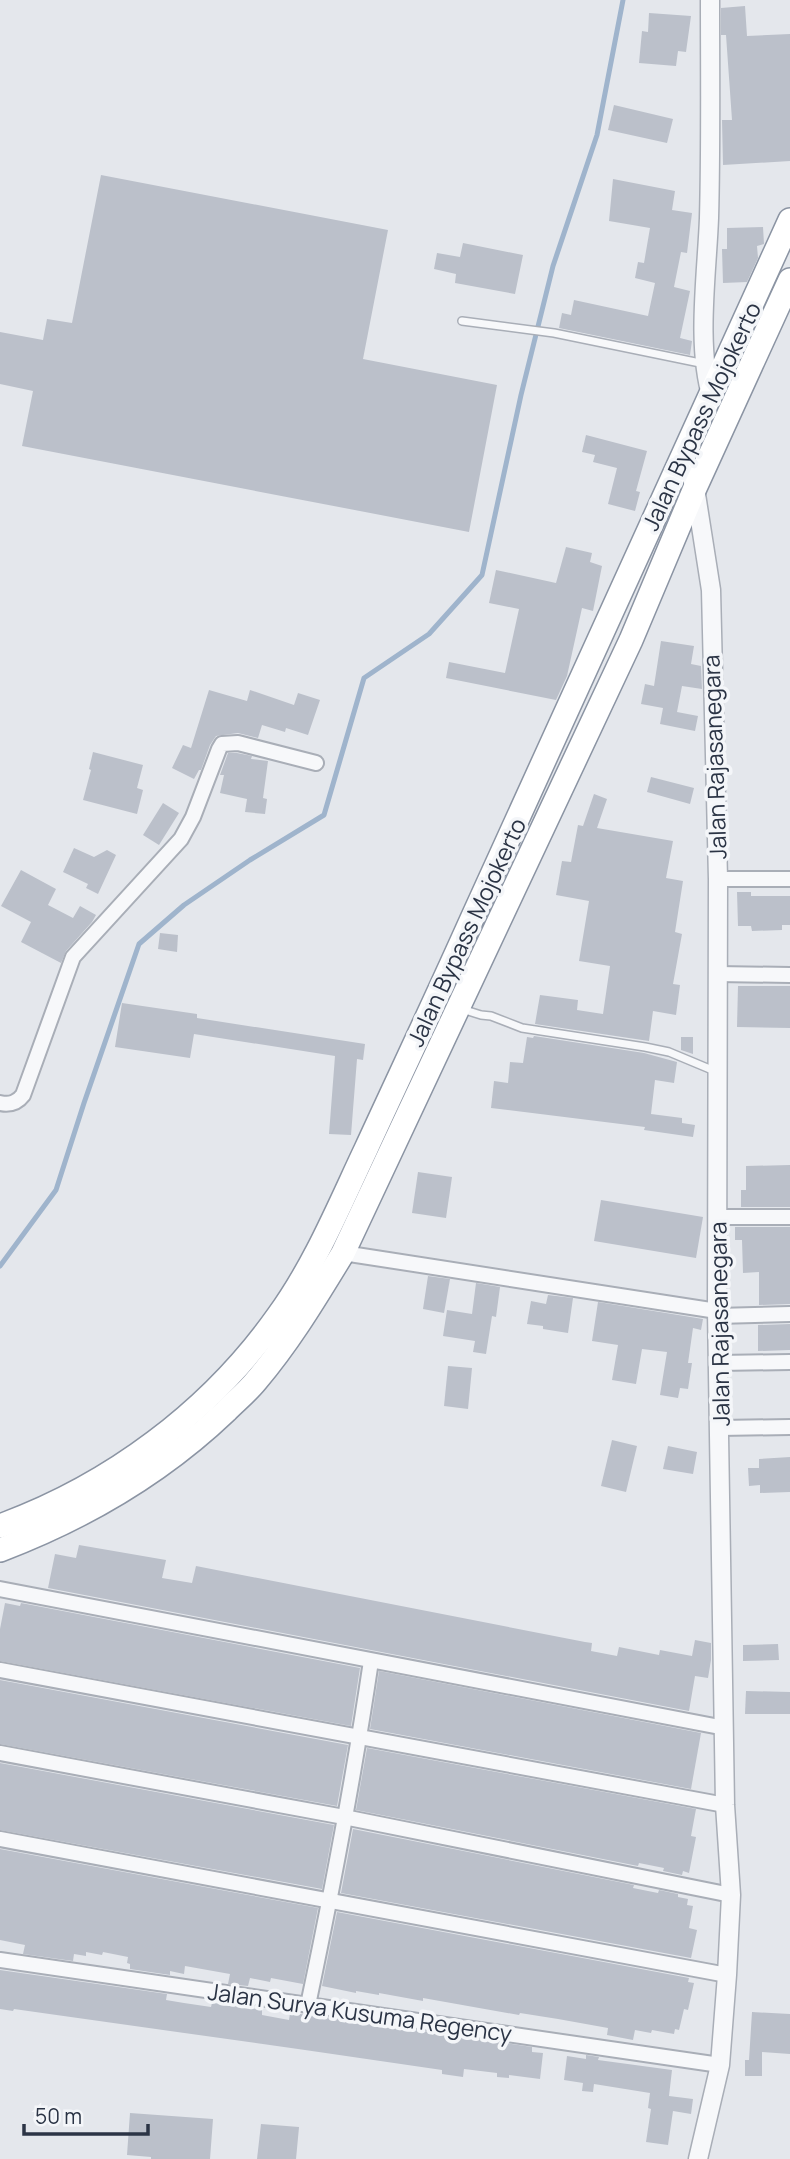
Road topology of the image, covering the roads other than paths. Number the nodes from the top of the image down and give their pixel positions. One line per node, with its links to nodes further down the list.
1 (710, 0): 5 (street)
2 (790, 220): 6 (highway, Jalan Bypass Mojokerto)
3 (790, 280): 7 (highway, Jalan Bypass Mojokerto)
4 (462, 321): 5 (lane)
5 (706, 364): 6 (street)
6 (711, 395): 7 (street); 8 (highway, Jalan Bypass Mojokerto)
7 (723, 424): 9 (highway, Jalan Bypass Mojokerto)
8 (684, 453): 9 (street, Jalan Rajasanegara); 27 (highway, Jalan Bypass Mojokerto)
9 (695, 488): 11 (street, Jalan Rajasanegara); 15 (highway, Jalan Bypass Mojokerto)
10 (316, 763): 17 (street)
11 (718, 879): 12 (street); 13 (street, Jalan Rajasanegara)
12 (790, 879)
13 (717, 974): 14 (street); 16 (street, Jalan Rajasanegara)
14 (790, 975)
15 (458, 1008): 16 (lane); 20 (highway, Jalan Bypass Mojokerto)
16 (718, 1072): 18 (street, Jalan Rajasanegara)
17 (0, 1103)
18 (717, 1217): 19 (street); 21 (street, Jalan Rajasanegara)
19 (790, 1217)
20 (343, 1253): 21 (street); 28 (highway, Jalan Bypass Mojokerto)
21 (717, 1313): 22 (street); 24 (street, Jalan Rajasanegara)
22 (790, 1314)
23 (790, 1362): 24 (street)
24 (719, 1363): 26 (street, Jalan Rajasanegara)
25 (790, 1427): 26 (street)
26 (720, 1429): 32 (street, Jalan Rajasanegara)
27 (0, 1526)
28 (0, 1550)
29 (0, 1589): 30 (street)
30 (371, 1661): 32 (street); 33 (street)
31 (0, 1670): 33 (street)
32 (725, 1727): 35 (street, Jalan Rajasanegara)
33 (360, 1738): 35 (street); 36 (street)
34 (0, 1753): 36 (street)
35 (725, 1805): 38 (street, Jalan Rajasanegara)
36 (344, 1817): 38 (street); 39 (street)
37 (0, 1839): 39 (street)
38 (731, 1895): 41 (street, Jalan Rajasanegara)
39 (329, 1902): 41 (street); 42 (street)
40 (0, 1960): 42 (street, Jalan Surya Kusuma Regency)
41 (727, 1975): 43 (street, Jalan Rajasanegara)
42 (308, 2005): 43 (street, Jalan Surya Kusuma Regency)
43 (720, 2065): 44 (street, Jalan Rajasanegara)
44 (698, 2159)

